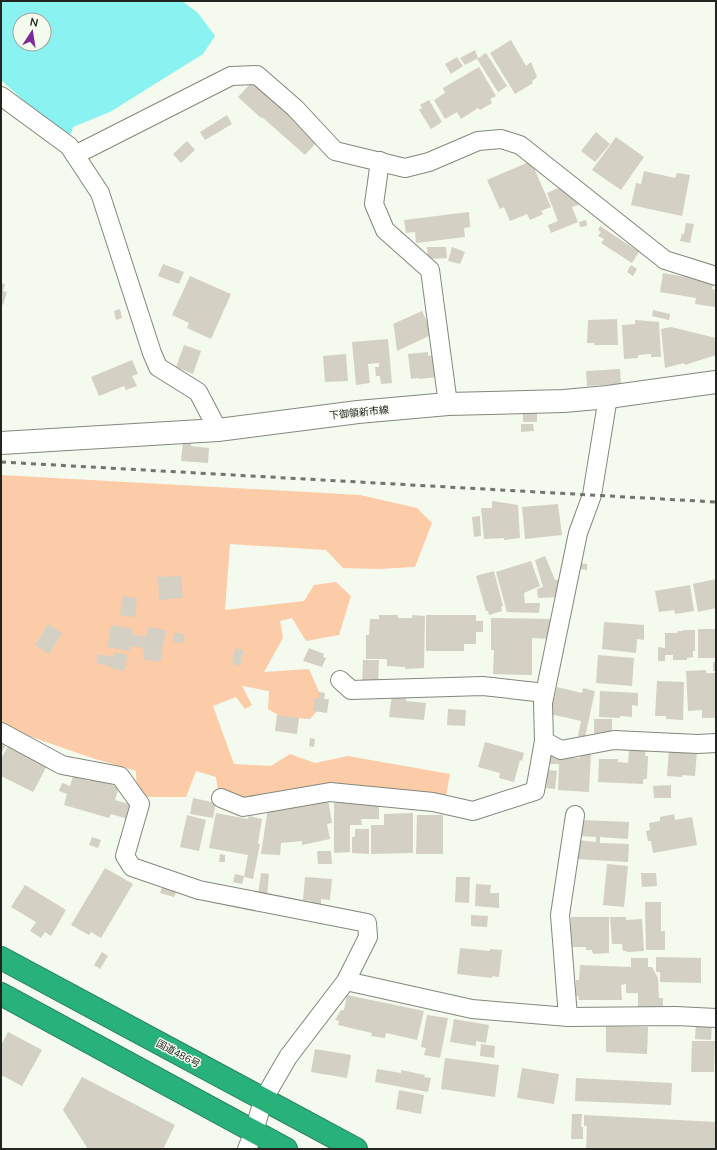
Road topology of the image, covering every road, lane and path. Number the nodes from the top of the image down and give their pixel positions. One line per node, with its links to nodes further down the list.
1 (1, 96): 2 (street)
2 (76, 155): 3 (street); 8 (street)
3 (380, 161): 4 (street); 7 (street)
4 (716, 276)
5 (716, 382): 6 (main road, 下御領新市線)
6 (608, 397): 7 (main road, 下御領新市線); 11 (street)
7 (448, 404): 8 (main road, 下御領新市線)
8 (218, 430): 9 (main road, 下御領新市線)
9 (1, 443)
10 (340, 680): 11 (street)
11 (544, 693): 13 (street)
12 (1, 732): 18 (street)
13 (544, 741): 14 (street); 15 (street)
14 (716, 743)
15 (221, 798)
16 (575, 815): 20 (street)
17 (1, 958): 22 (highway, 国道486号)
18 (346, 981): 20 (street); 22 (street)
19 (1, 994): 23 (highway)
20 (568, 1017): 21 (street)
21 (716, 1018)
22 (263, 1100): 23 (street); 25 (highway, 国道486号)
23 (251, 1140): 24 (highway)
24 (286, 1149)
25 (356, 1149)

